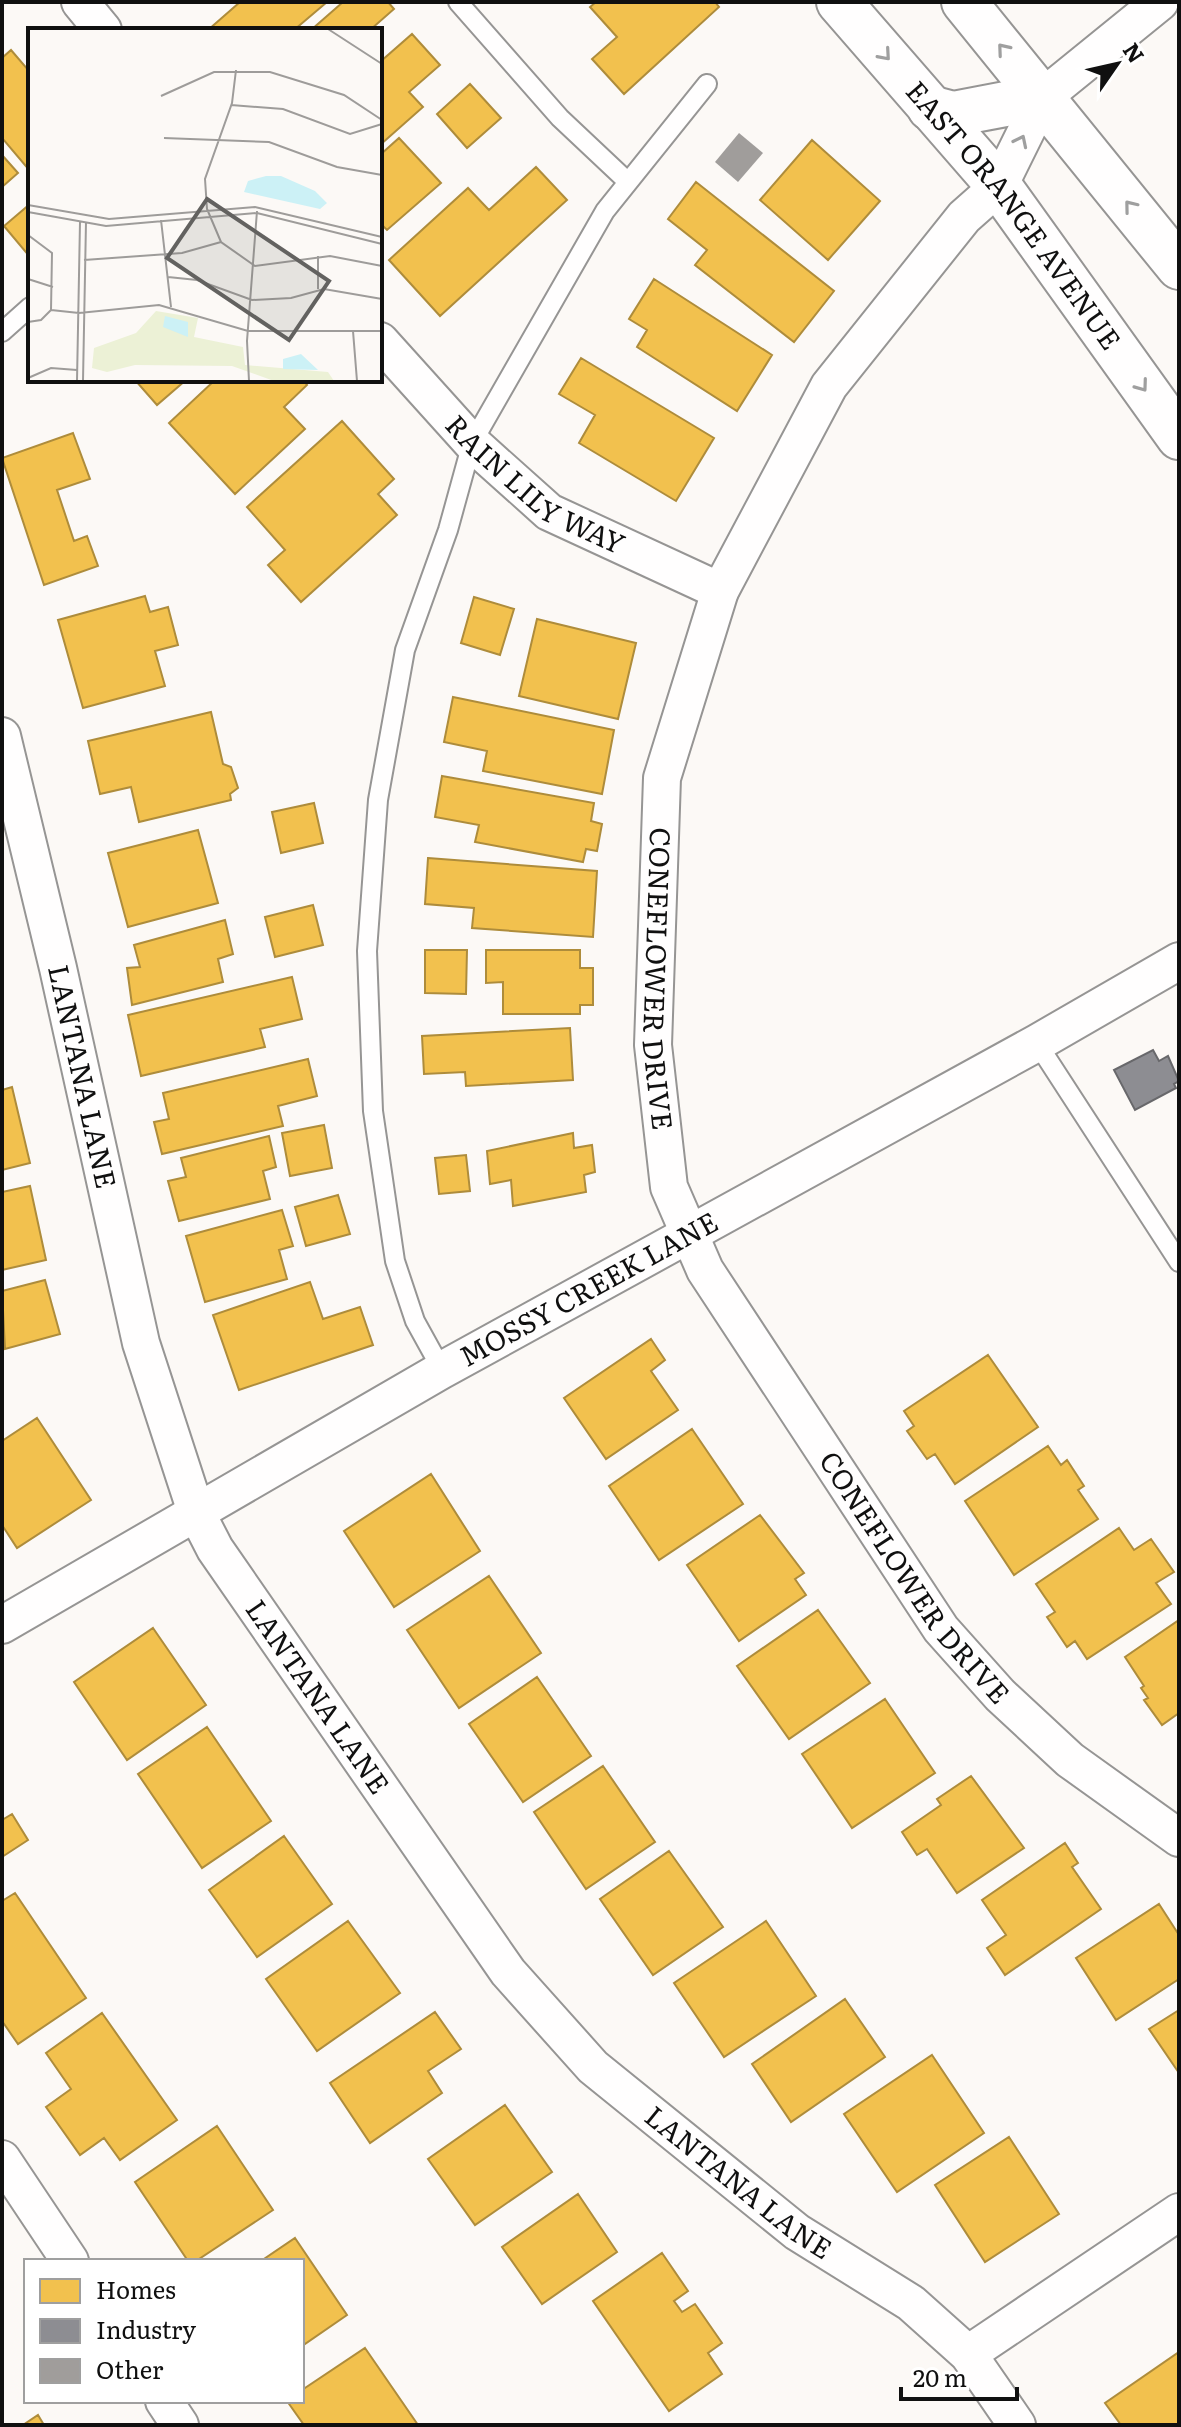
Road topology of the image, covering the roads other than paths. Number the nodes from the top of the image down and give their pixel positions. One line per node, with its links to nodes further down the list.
1 (80, 2): 6 (street)
2 (458, 2): 10 (lane)
3 (839, 2): 9 (street, EAST ORANGE AVENUE, one-way to 9)
4 (964, 2): 8 (street, one-way to 4)
5 (1160, 2): 8 (street, CONEFLOWER DRIVE)
6 (101, 28)
7 (707, 84): 10 (lane)
8 (1043, 97): 9 (street); 11 (street, CONEFLOWER DRIVE, one-way to 8); 12 (street, one-way to 8)
9 (930, 108): 11 (street, EAST ORANGE AVENUE)
10 (628, 182): 17 (lane)
11 (999, 186): 16 (street, EAST ORANGE AVENUE, one-way to 16); 18 (street, CONEFLOWER DRIVE)
12 (1179, 267)
13 (28, 309): 14 (lane)
14 (2, 332)
15 (382, 343): 17 (street, RAIN LILY WAY)
16 (1179, 437)
17 (472, 443): 18 (street, RAIN LILY WAY); 24 (lane)
18 (720, 591): 22 (street, CONEFLOWER DRIVE)
19 (2, 736): 25 (street, LANTANA LANE)
20 (1179, 961): 21 (street, MOSSY CREEK LANE)
21 (1037, 1043): 22 (street, MOSSY CREEK LANE); 23 (lane)
22 (689, 1234): 24 (street, MOSSY CREEK LANE); 27 (street, CONEFLOWER DRIVE)
23 (1179, 1262)
24 (442, 1370): 25 (street, MOSSY CREEK LANE)
25 (196, 1512): 26 (street, MOSSY CREEK LANE); 31 (street, LANTANA LANE)
26 (2, 1625)
27 (1179, 1838)
28 (2, 2159): 30 (street)
29 (1179, 2212): 31 (street)
30 (69, 2259)
31 (968, 2354): 34 (street, LANTANA LANE)
32 (165, 2403): 33 (street)
33 (180, 2425)
34 (1017, 2425)

